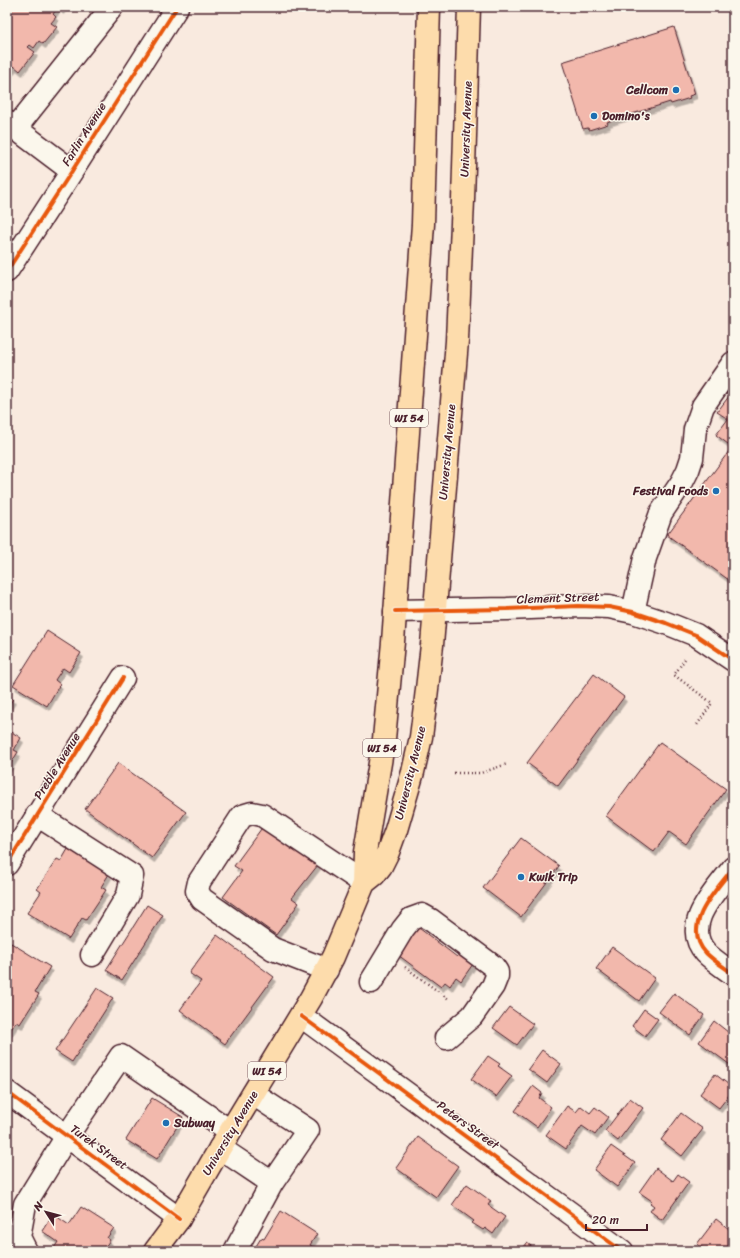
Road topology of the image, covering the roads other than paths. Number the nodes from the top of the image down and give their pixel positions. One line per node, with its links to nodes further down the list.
1 (112, 7): 5 (street)
2 (177, 7): 6 (street, Farlin Avenue)
3 (430, 7): 9 (main road, University Avenue / WI 54)
4 (469, 7): 10 (main road, University Avenue / WI 54)
5 (11, 126): 6 (street)
6 (72, 172): 7 (street, Farlin Avenue)
7 (7, 271)
8 (733, 363): 11 (street)
9 (394, 611): 10 (street, Clement Street); 17 (main road, University Avenue / WI 54)
10 (435, 611): 11 (street, Clement Street); 17 (main road, University Avenue / WI 54)
11 (633, 612): 12 (street, Clement Street)
12 (733, 660)
13 (123, 678): 14 (street, Preble Avenue)
14 (38, 815): 15 (street, Preble Avenue); 18 (street)
15 (7, 864)
16 (733, 868): 20 (street)
17 (364, 883): 19 (main road, University Avenue / WI 54); 19 (street)
18 (92, 955)
19 (327, 970): 22 (main road, University Avenue / WI 54)
20 (733, 974)
21 (370, 982): 23 (street)
22 (301, 1016): 25 (main road, University Avenue / WI 54); 33 (street, Peters Street)
23 (446, 1038)
24 (7, 1092): 26 (street, Turek Street)
25 (253, 1094): 27 (main road, University Avenue / WI 54); 28 (street)
26 (67, 1136): 27 (street); 29 (street, Turek Street); 30 (street)
27 (225, 1140): 28 (street); 29 (main road, University Avenue / WI 54)
28 (272, 1183): 32 (street)
29 (179, 1219): 31 (main road, University Avenue / WI 54)
30 (26, 1251)
31 (155, 1251)
32 (235, 1251)
33 (622, 1251)

